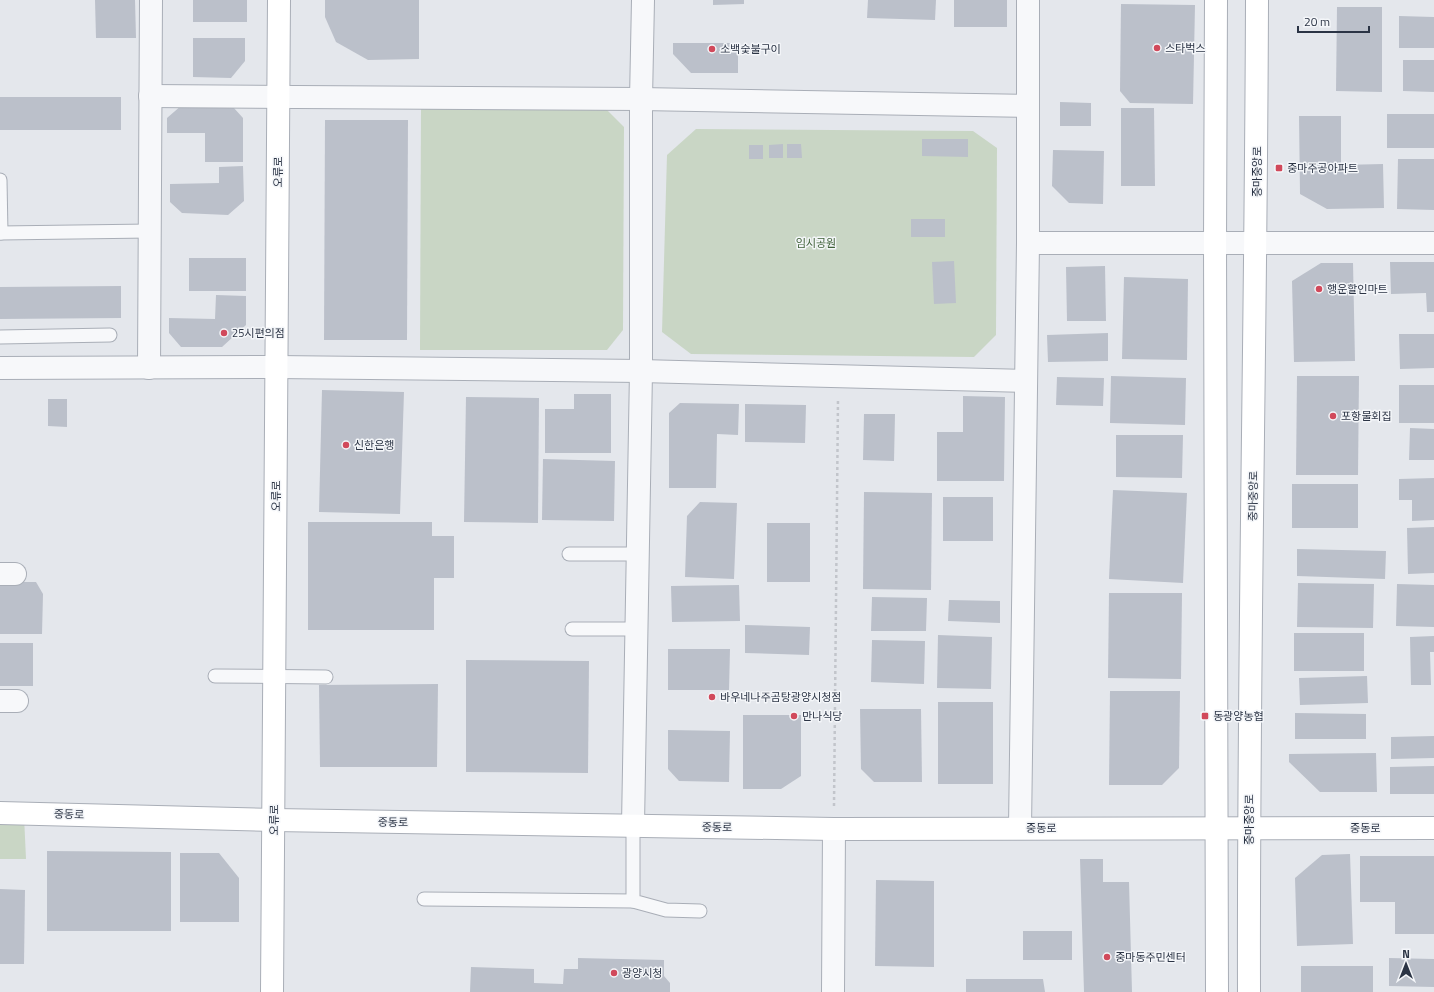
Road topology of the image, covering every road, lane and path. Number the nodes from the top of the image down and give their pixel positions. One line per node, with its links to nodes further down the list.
1 (151, 0): 7 (street)
2 (279, 0): 8 (street, 오류로)
3 (643, 0): 9 (street)
4 (1028, 0): 10 (street)
5 (1216, 0): 15 (street)
6 (1257, 0): 16 (street, 중마중앙로)
7 (150, 96): 8 (street); 12 (street)
8 (278, 96): 9 (street); 20 (street, 오류로)
9 (641, 99): 10 (street); 23 (street)
10 (1028, 106): 14 (street)
11 (0, 180): 13 (lane)
12 (150, 231): 13 (lane); 22 (street)
13 (1, 233)
14 (1028, 243): 15 (street); 25 (street)
15 (1214, 244): 16 (street); 37 (street)
16 (1256, 244): 17 (street); 38 (street, 중마중앙로)
17 (1434, 244)
18 (110, 335): 19 (lane)
19 (0, 337)
20 (276, 367): 22 (street); 23 (street); 31 (street, 오류로)
21 (0, 368): 22 (street)
22 (149, 368)
23 (641, 371): 24 (street); 27 (street)
24 (838, 376): 25 (street); 40 (path)
25 (1025, 381): 36 (street)
26 (570, 554): 27 (lane)
27 (638, 554): 29 (street)
28 (572, 629): 29 (lane)
29 (637, 629): 35 (street)
30 (215, 676): 31 (lane)
31 (274, 677): 32 (lane); 34 (street, 오류로)
32 (326, 677)
33 (0, 813): 34 (street, 중동로)
34 (274, 820): 35 (street, 중동로); 44 (street, 오류로)
35 (633, 825): 40 (street, 중동로); 42 (lane)
36 (1020, 828): 37 (street, 중동로); 40 (street, 중동로)
37 (1216, 828): 38 (street, 중동로); 46 (street)
38 (1249, 828): 39 (street, 중동로); 47 (street, 중마중앙로)
39 (1434, 828)
40 (834, 829): 45 (street)
41 (424, 899): 42 (lane)
42 (633, 901): 43 (lane)
43 (700, 911)
44 (272, 992)
45 (833, 992)
46 (1217, 992)
47 (1249, 992)

